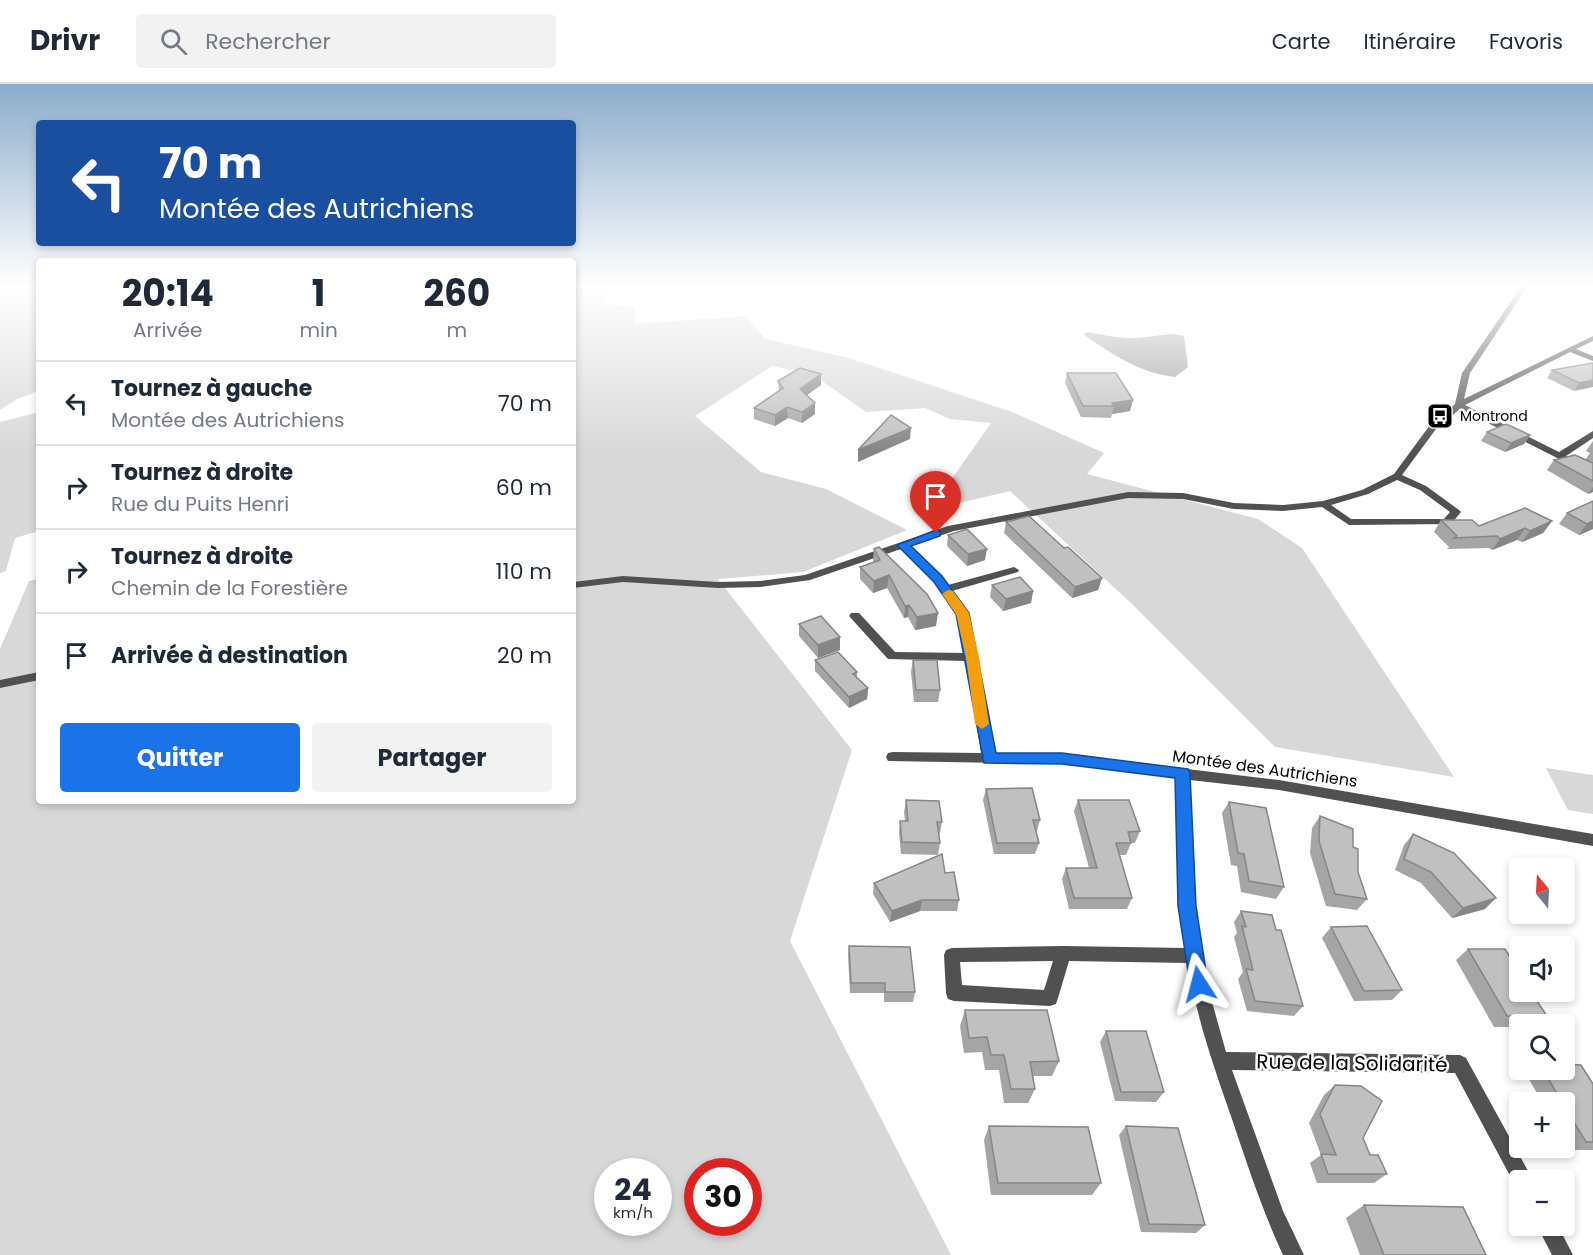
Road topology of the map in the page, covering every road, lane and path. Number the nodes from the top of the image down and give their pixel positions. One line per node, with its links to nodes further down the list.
1 (1487, 342): 5 (street)
2 (1585, 342): 3 (street)
3 (1569, 349): 4 (street); 5 (street)
4 (1593, 359)
5 (1459, 405): 7 (street); 9 (street)
6 (1593, 434): 7 (street)
7 (1560, 456): 8 (street)
8 (1593, 473)
9 (1397, 476): 10 (street); 10 (street)
10 (1324, 504): 11 (street)
11 (903, 545): 13 (street); 14 (street)
12 (1014, 570): 14 (street)
13 (576, 585)
14 (945, 589): 16 (street)
15 (855, 616): 16 (street)
16 (972, 657): 20 (street)
17 (36, 677): 18 (street)
18 (0, 684)
19 (893, 757): 20 (street, Montée des Autrichiens)
20 (989, 759): 21 (street, Montée des Autrichiens)
21 (1183, 773): 22 (street, Montée des Autrichiens); 24 (street)
22 (1593, 840)
23 (1063, 953): 23 (street); 24 (street)
24 (1195, 956): 25 (street)
25 (1220, 1061): 26 (street, Rue de la Solidarité); 28 (street)
26 (1518, 1170)
27 (1553, 1236): 29 (street)
28 (1294, 1255)
29 (1563, 1255)

